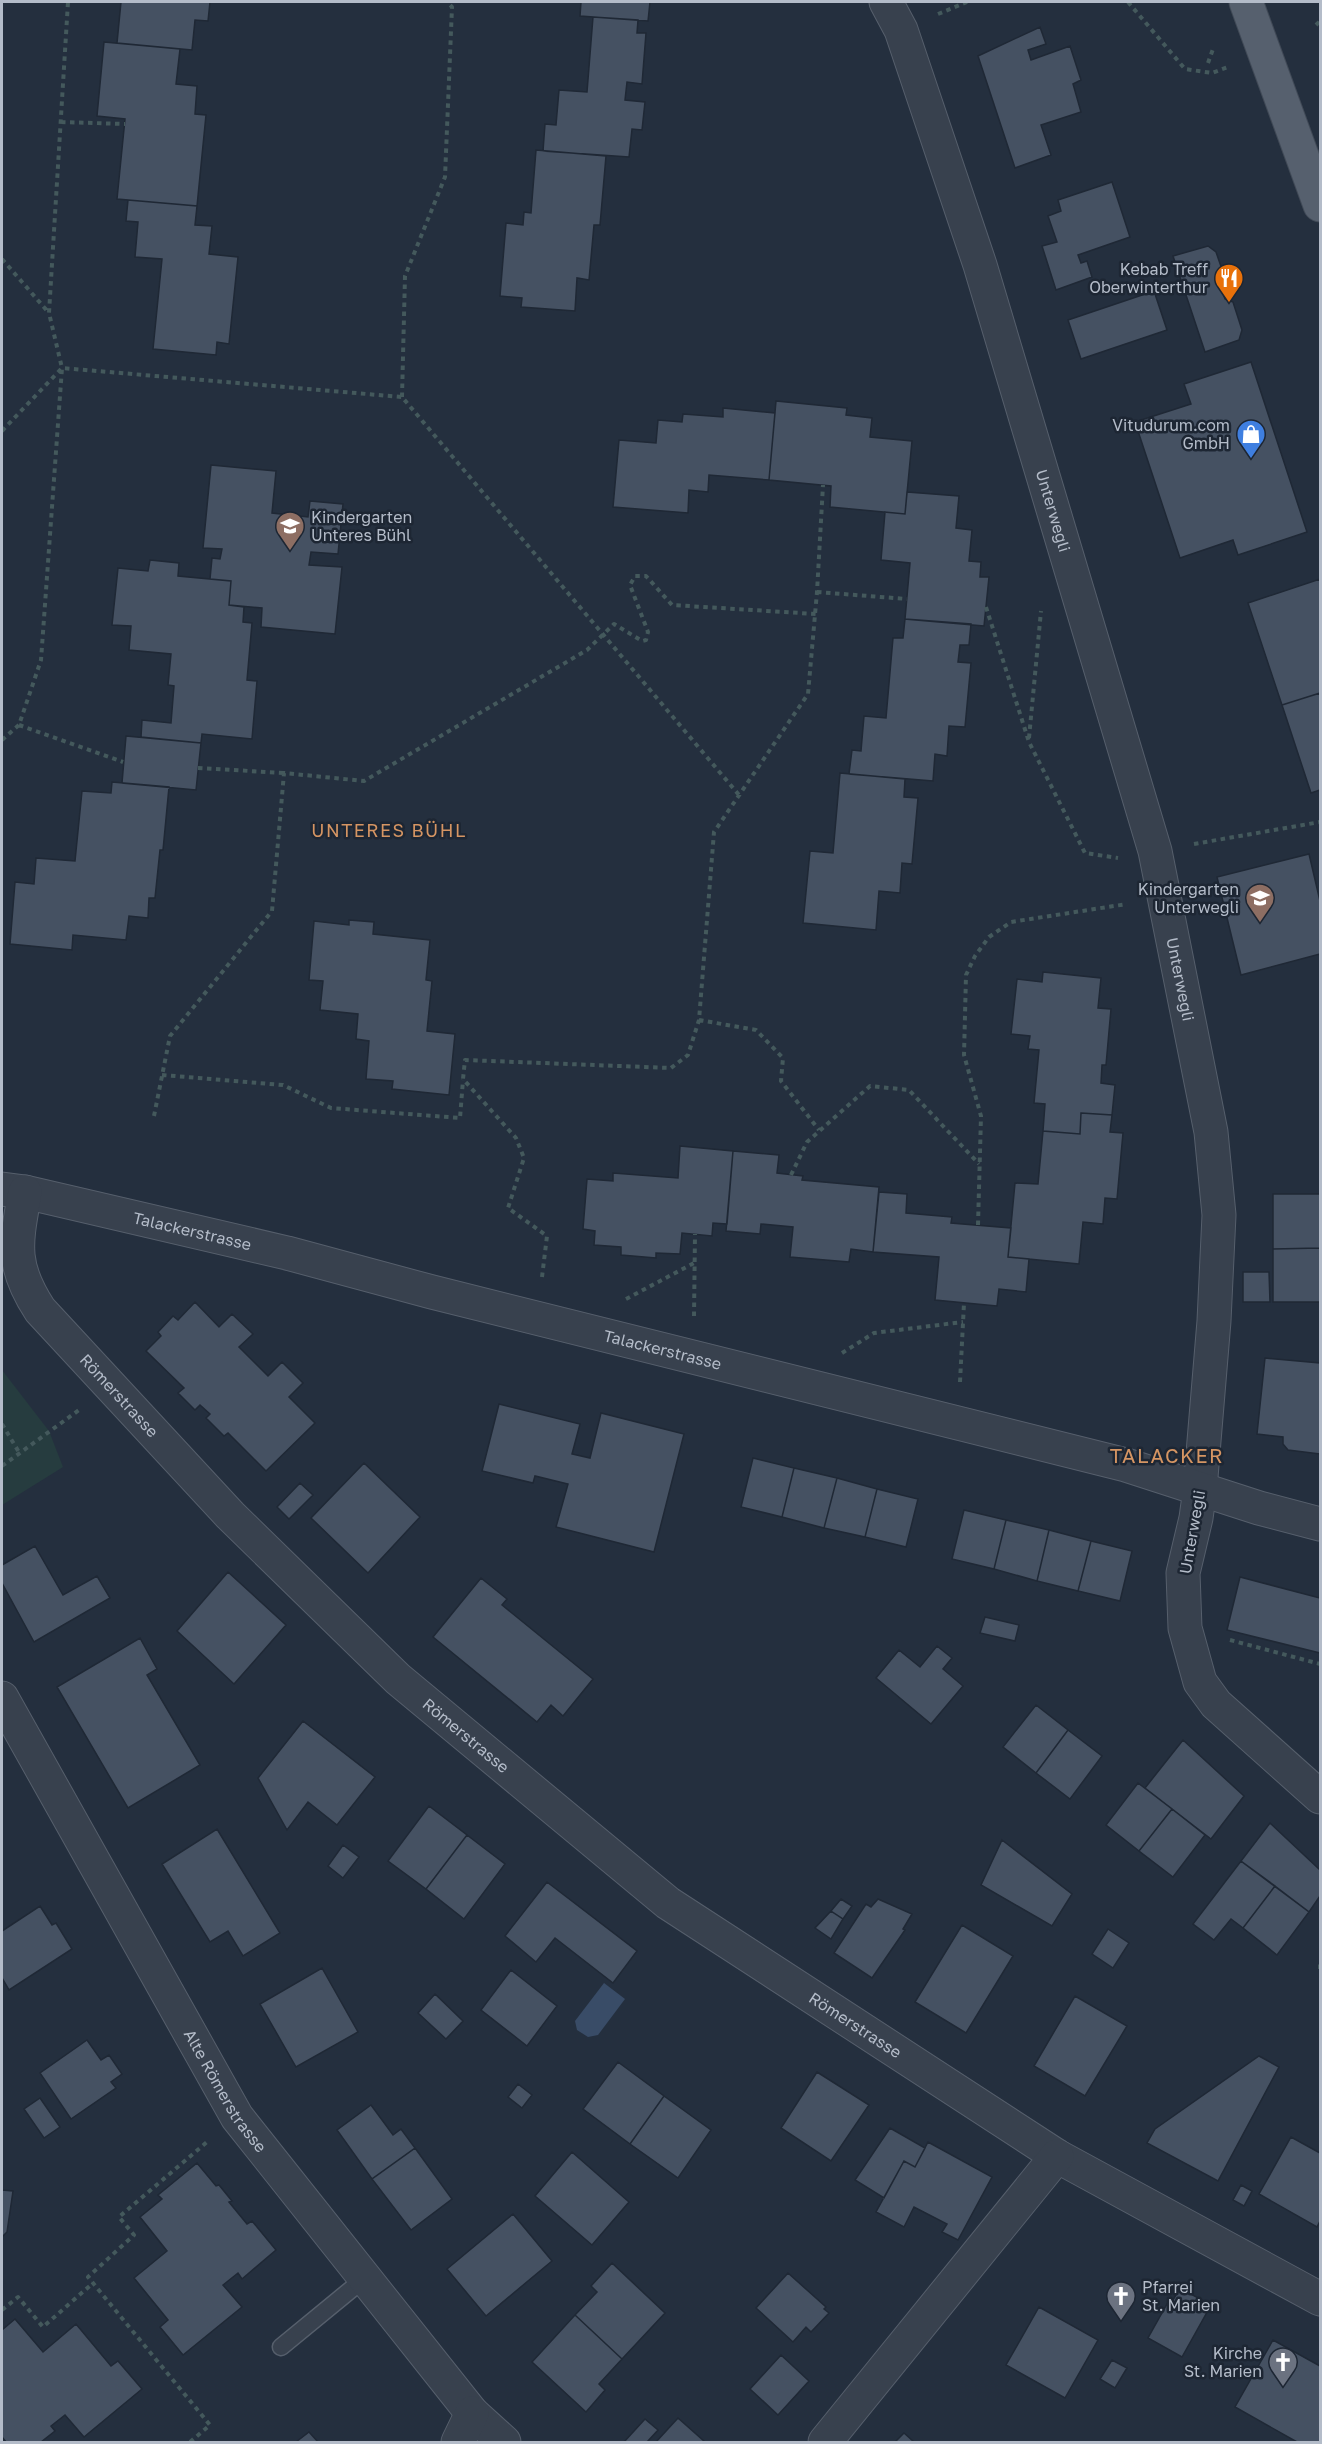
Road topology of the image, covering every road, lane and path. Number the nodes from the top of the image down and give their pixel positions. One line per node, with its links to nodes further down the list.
1 (68, 2): 15 (path)
2 (447, 2): 8 (path)
3 (458, 2): 8 (path)
4 (886, 2): 63 (street, Unterwegli)
5 (968, 2): 9 (path)
6 (1128, 2): 13 (path)
7 (1246, 2): 13 (main road)
8 (452, 7): 21 (path)
9 (928, 19)
10 (1320, 21): 11 (path)
11 (1316, 25)
12 (1213, 49): 14 (path)
13 (1266, 55): 17 (main road)
14 (1208, 63)
15 (61, 122): 16 (path); 19 (path)
16 (125, 124)
17 (1320, 206)
18 (2, 259): 19 (path)
19 (49, 314): 20 (path)
20 (62, 368): 21 (path); 22 (path); 30 (path)
21 (402, 397): 29 (path)
22 (2, 431)
23 (823, 485): 24 (path)
24 (817, 592): 25 (path); 28 (path)
25 (907, 599)
26 (1041, 605): 32 (path)
27 (986, 607): 32 (path)
28 (816, 614): 29 (path); 36 (path)
29 (604, 633): 35 (path); 36 (path)
30 (19, 725): 31 (path); 33 (path)
31 (2, 740)
32 (1029, 742): 39 (path)
33 (123, 762)
34 (198, 768): 35 (path)
35 (284, 773): 42 (path)
36 (739, 795): 41 (path)
37 (1320, 822): 38 (path)
38 (1189, 845)
39 (1118, 858)
40 (1128, 904): 46 (path)
41 (699, 1020): 43 (path); 45 (path)
42 (162, 1075): 43 (path); 44 (path)
43 (463, 1079): 52 (path)
44 (153, 1116)
45 (819, 1130): 46 (path); 47 (path)
46 (979, 1165): 49 (path)
47 (790, 1175)
48 (13, 1191): 63 (street, Talackerstrasse); 72 (street, Römerstrasse)
49 (978, 1225)
50 (695, 1234): 51 (path)
51 (695, 1263): 53 (path); 55 (path)
52 (542, 1277)
53 (626, 1299)
54 (964, 1303): 56 (path)
55 (694, 1316)
56 (963, 1322): 57 (path); 58 (path)
57 (841, 1354)
58 (960, 1382)
59 (84, 1407): 61 (path)
60 (2, 1424): 61 (path)
61 (20, 1454): 62 (path)
62 (2, 1466)
63 (1200, 1489): 64 (street, Talackerstrasse); 65 (street, Unterwegli)
64 (1320, 1524)
65 (1185, 1628): 66 (path); 68 (street, Unterwegli)
66 (1320, 1664)
67 (2, 1698): 71 (street, Alte Römerstrasse)
68 (1320, 1797)
69 (1320, 1964): 70 (path)
70 (1320, 1969)
71 (237, 2117): 73 (street, Alte Römerstrasse); 74 (path)
72 (1057, 2156): 75 (street, Römerstrasse); 82 (street)
73 (365, 2278): 77 (lane); 78 (street, Alte Römerstrasse)
74 (93, 2283): 76 (path); 79 (path)
75 (1320, 2299)
76 (2, 2310)
77 (281, 2347)
78 (472, 2413): 80 (street); 81 (street, Alte Römerstrasse)
79 (190, 2442)
80 (458, 2442)
81 (504, 2442)
82 (825, 2442)

